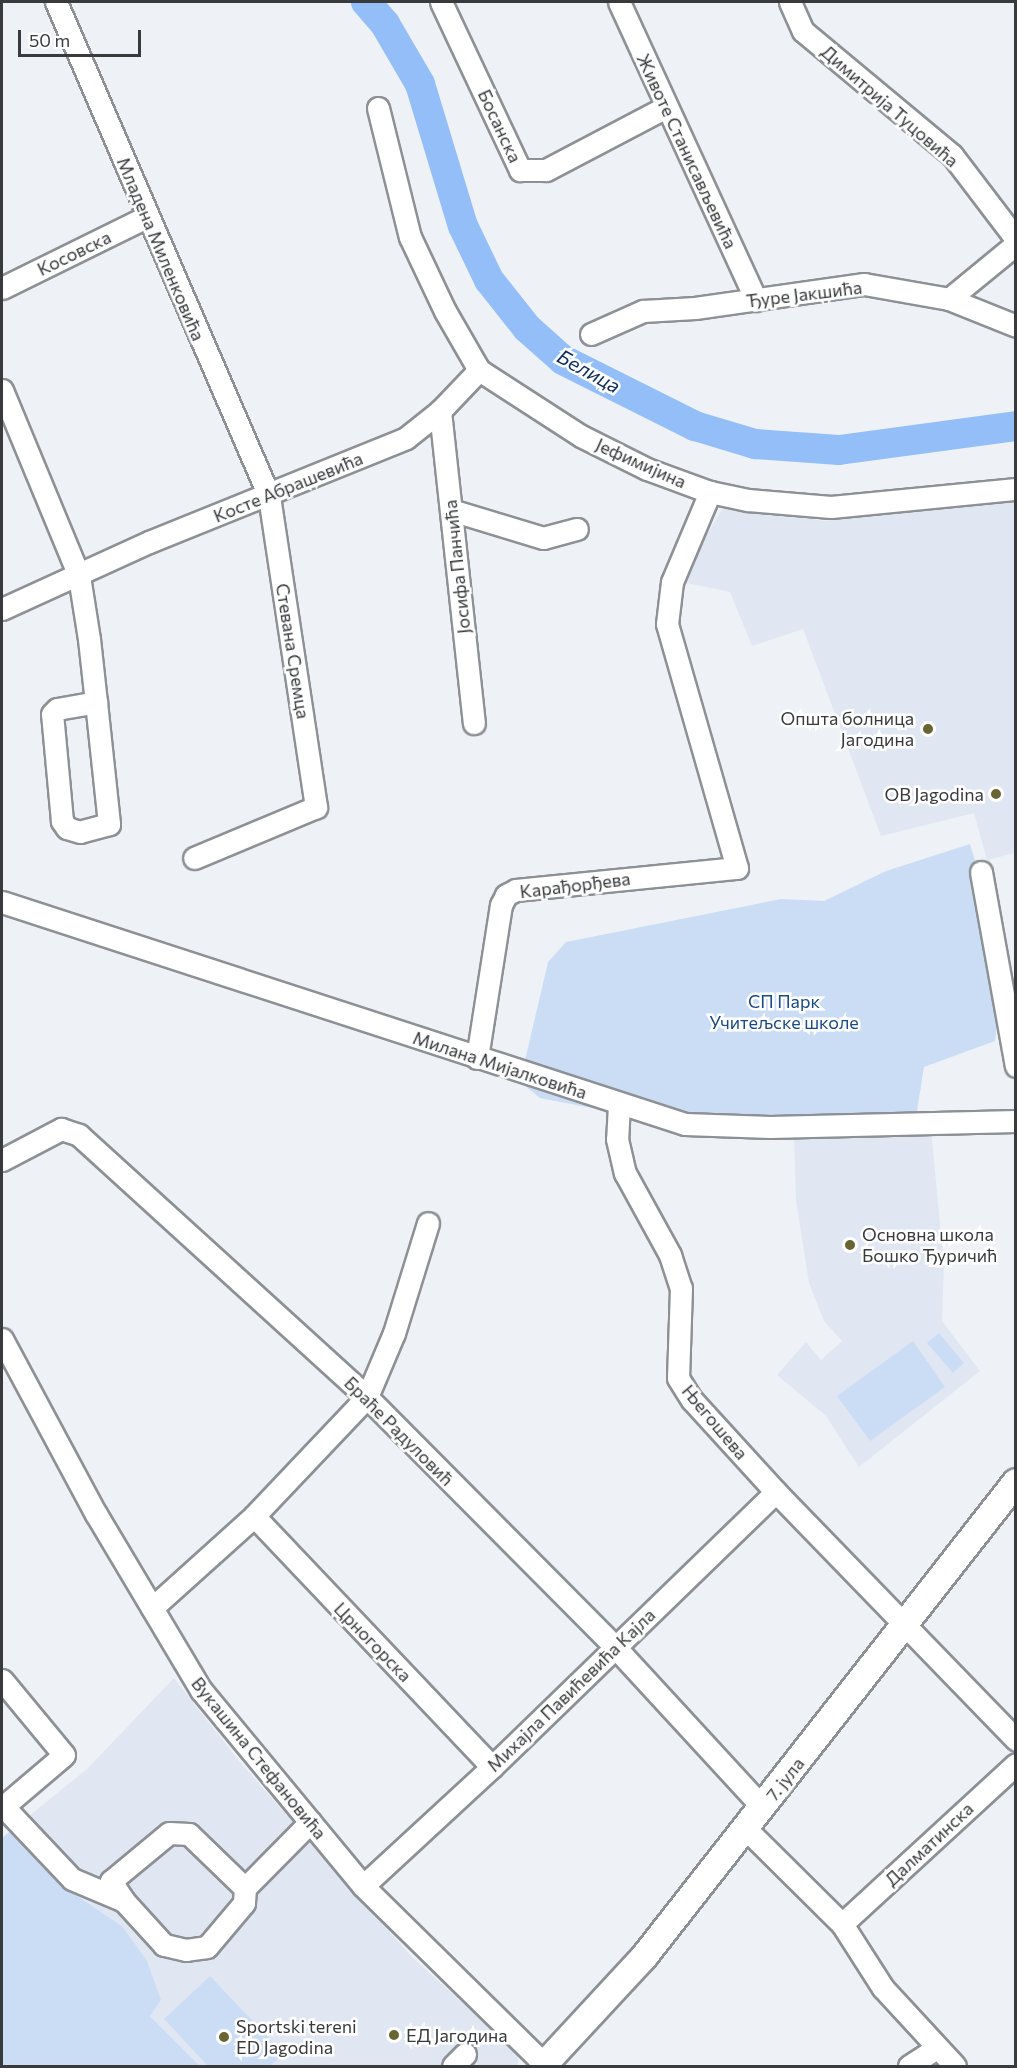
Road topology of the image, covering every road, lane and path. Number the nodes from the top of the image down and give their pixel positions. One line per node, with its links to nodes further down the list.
1 (56, 2): 7 (street, Младена Миленковића)
2 (441, 2): 5 (street, Босанска)
3 (619, 2): 5 (street, Животе Станисављевића)
4 (790, 2): 8 (street, Димитрија Туцовића)
5 (666, 107): 12 (street, Животе Станисављевића)
6 (378, 108): 15 (street, Јефимијина)
7 (146, 217): 10 (street, Косовска); 20 (street, Младена Миленковића)
8 (1016, 239)
9 (1016, 244): 11 (street)
10 (2, 288)
11 (949, 299): 12 (street, Ђуре Јакшића); 13 (street, Ђуре Јакшића)
12 (756, 300): 14 (street, Ђуре Јакшића)
13 (1016, 326)
14 (591, 334)
15 (478, 370): 17 (street, Косте Абрашевића); 19 (street, Јефимијина)
16 (2, 390): 23 (street)
17 (440, 411): 20 (street, Косте Абрашевића); 21 (street, Јосифа Панчића)
18 (1016, 489): 19 (street)
19 (710, 492): 28 (street, Јефимијина)
20 (269, 496): 23 (street, Косте Абрашевића); 27 (street, Стевана Сремца)
21 (451, 510): 22 (street); 26 (street, Јосифа Панчића)
22 (577, 529)
23 (80, 576): 24 (street, Косте Абрашевића); 25 (street)
24 (2, 609)
25 (96, 702): 25 (street)
26 (474, 723)
27 (194, 858)
28 (737, 868): 31 (street, Карађорђева)
29 (981, 872): 32 (street)
30 (2, 902): 31 (street, Милана Мијалковића)
31 (477, 1058): 33 (street, Милана Мијалковића)
32 (1016, 1066)
33 (619, 1104): 34 (street, Милана Мијалковића); 40 (street, Његошева)
34 (1016, 1121)
35 (2, 1160): 38 (street, Браће Радуловић)
36 (428, 1223): 38 (street)
37 (2, 1339): 42 (street, Вукашина Стефановића)
38 (367, 1397): 41 (street); 44 (street, Браће Радуловић)
39 (1016, 1482): 43 (main road, 7. јула)
40 (776, 1491): 43 (street, Његошева); 44 (street, Михајла Павићевића Кајла)
41 (254, 1516): 42 (street); 48 (street, Црногорска)
42 (152, 1608): 51 (street, Вукашина Стефановића)
43 (903, 1622): 46 (street, Његошева); 50 (main road, 7. јула)
44 (616, 1648): 48 (street, Михајла Павићевића Кајла); 50 (street, Браће Радуловић)
45 (2, 1680): 49 (street)
46 (1016, 1740)
47 (1016, 1764): 56 (street, Далматинска)
48 (492, 1767): 53 (street, Михајла Павићевића Кајла)
49 (2, 1806): 55 (street)
50 (762, 1807): 52 (main road, 7. јула)
51 (310, 1822): 53 (street, Вукашина Стефановића); 54 (street)
52 (746, 1828): 56 (street); 58 (main road, 7. јула)
53 (363, 1886): 58 (street, Вукашина Стефановића)
54 (245, 1888): 55 (street); 55 (street)
55 (124, 1901)
56 (842, 1924): 57 (street)
57 (937, 2048): 59 (street); 60 (street)
58 (545, 2066)
59 (909, 2067)
60 (955, 2067)

